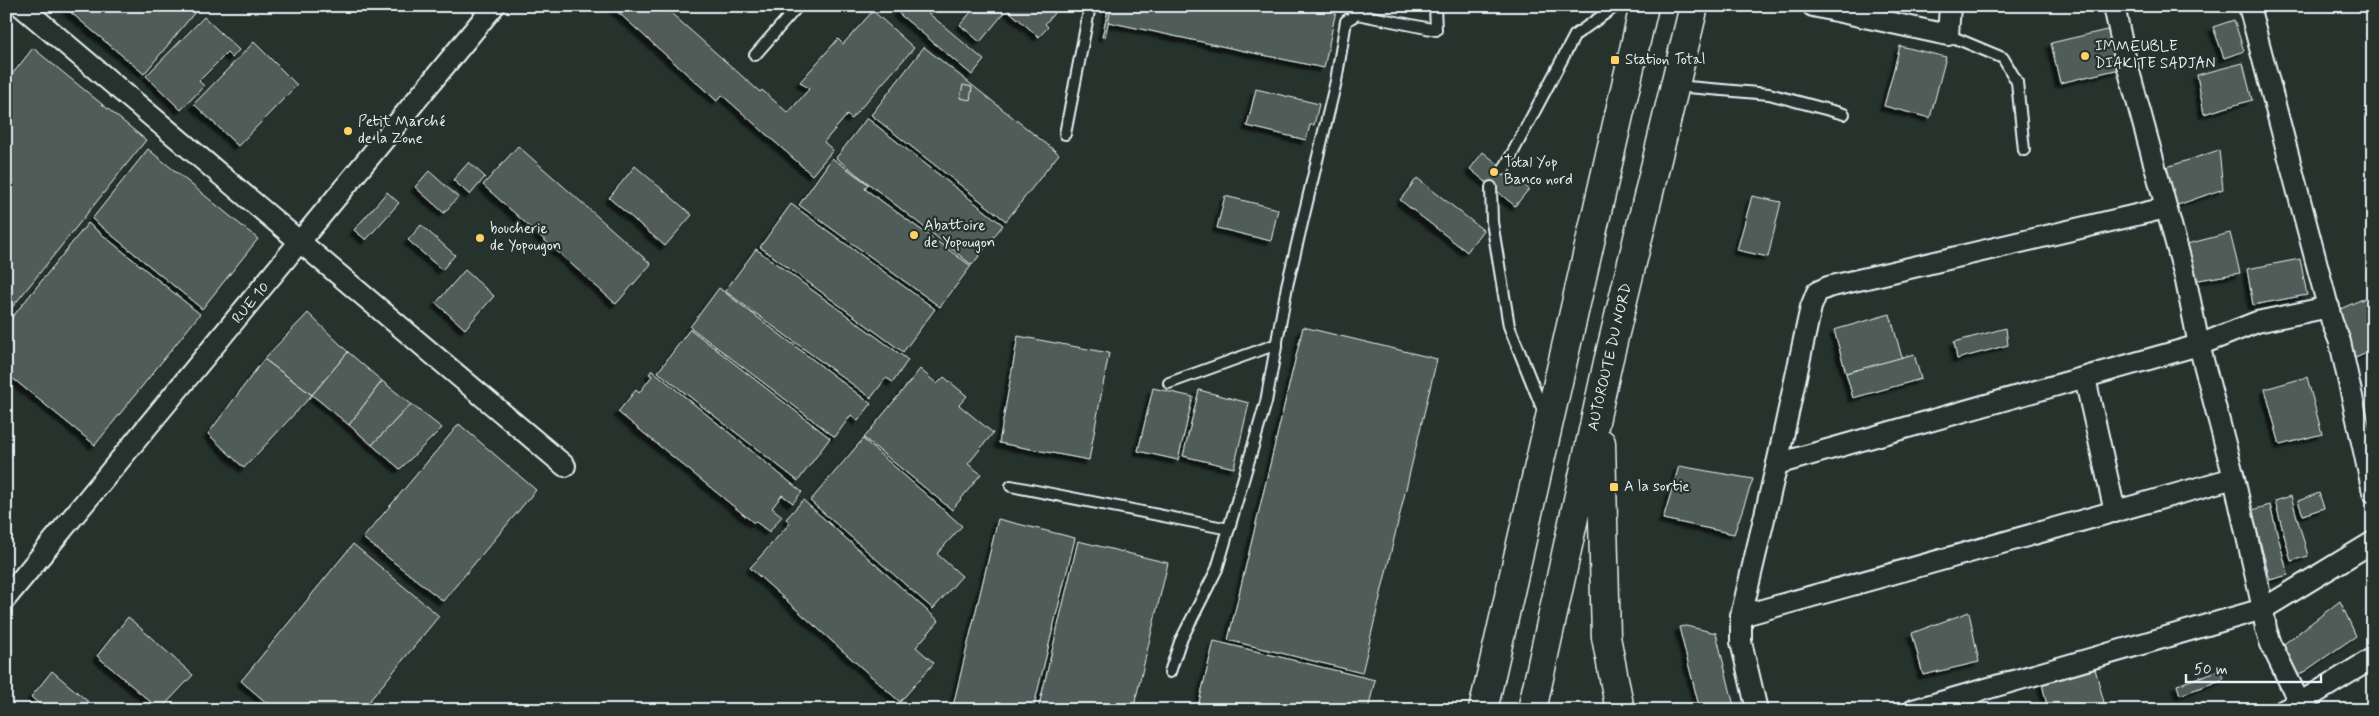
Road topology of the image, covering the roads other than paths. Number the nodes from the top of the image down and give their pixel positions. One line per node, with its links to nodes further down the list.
1 (21, 6): 22 (street)
2 (494, 6): 22 (street, RUE 10)
3 (798, 6): 14 (lane)
4 (1090, 6): 17 (lane)
5 (1435, 6): 24 (lane)
6 (1616, 6): 19 (lane)
7 (1644, 6): 29 (highway)
8 (1694, 6): 15 (highway, AUTOROUTE DU NORD)
9 (1813, 6): 13 (street)
10 (1950, 6): 13 (street)
11 (2114, 6): 21 (street)
12 (2250, 6): 23 (street)
13 (1948, 35): 18 (lane)
14 (755, 55)
15 (1675, 86): 16 (lane); 26 (highway, AUTOROUTE DU NORD)
16 (1844, 114)
17 (1065, 134)
18 (2024, 150)
19 (1504, 168)
20 (1491, 187): 29 (lane)
21 (2166, 208): 25 (street); 30 (street)
22 (301, 242): 31 (street); 38 (street, RUE 10)
23 (2328, 307): 25 (street); 34 (street)
24 (1276, 344): 28 (lane); 36 (lane)
25 (2199, 344): 27 (street); 32 (street)
26 (1608, 362): 45 (highway, AUTOROUTE DU NORD); 46 (highway)
27 (2085, 378): 30 (street); 35 (street)
28 (1169, 383)
29 (1549, 426): 44 (highway)
30 (1777, 464): 40 (street)
31 (565, 466)
32 (2234, 478): 35 (street); 39 (street)
33 (1011, 486): 36 (lane)
34 (2373, 492)
35 (2115, 512): 40 (street)
36 (1229, 529): 42 (lane)
37 (2373, 542): 39 (street)
38 (6, 598)
39 (2263, 609): 43 (street); 48 (street)
40 (1741, 616): 47 (street)
41 (2373, 658): 43 (street)
42 (1170, 672)
43 (2296, 707)
44 (1484, 710)
45 (1532, 710)
46 (1620, 710)
47 (1757, 710)
48 (1913, 710)

